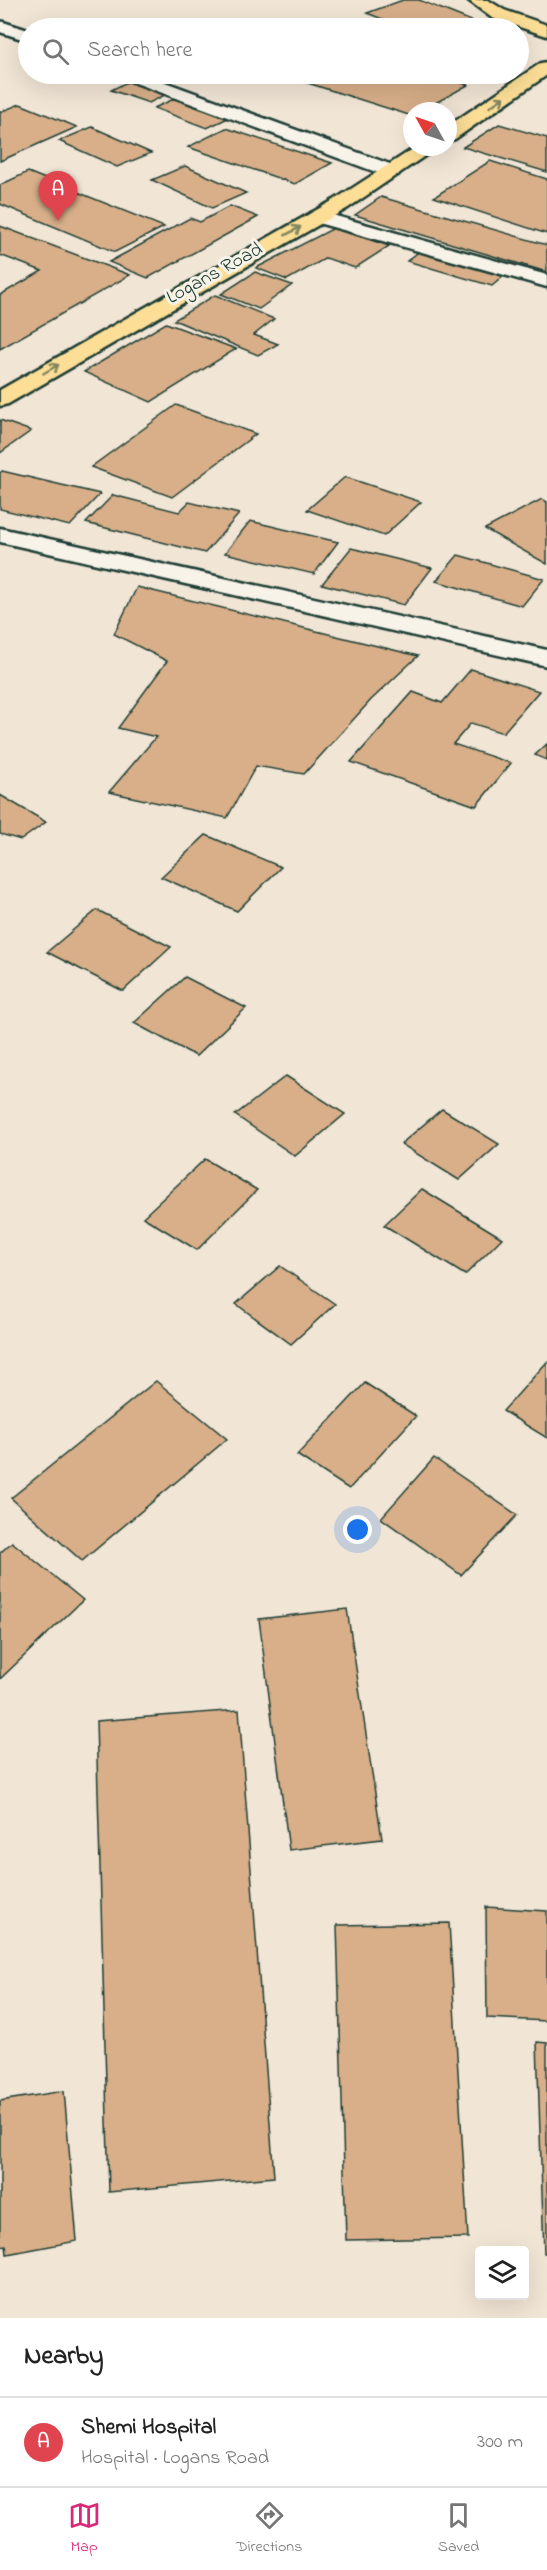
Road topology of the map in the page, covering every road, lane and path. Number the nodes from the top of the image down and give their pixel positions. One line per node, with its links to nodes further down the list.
1 (480, 2): 2 (main road); 3 (main road)
2 (510, 18)
3 (547, 20)
4 (529, 25): 6 (main road)
5 (0, 26): 7 (street)
6 (547, 31)
7 (18, 32)
8 (547, 67): 9 (main road, one-way to 8)
9 (529, 79)
10 (155, 84): 14 (street)
11 (522, 84): 12 (main road, one-way to 11)
12 (457, 129)
13 (415, 156): 14 (main road, Logans Road)
14 (391, 171): 15 (main road, Logans Road)
15 (318, 217): 16 (street); 17 (main road, Logans Road, one-way to 15)
16 (547, 281)
17 (0, 399)
18 (0, 535): 19 (street)
19 (547, 658)

